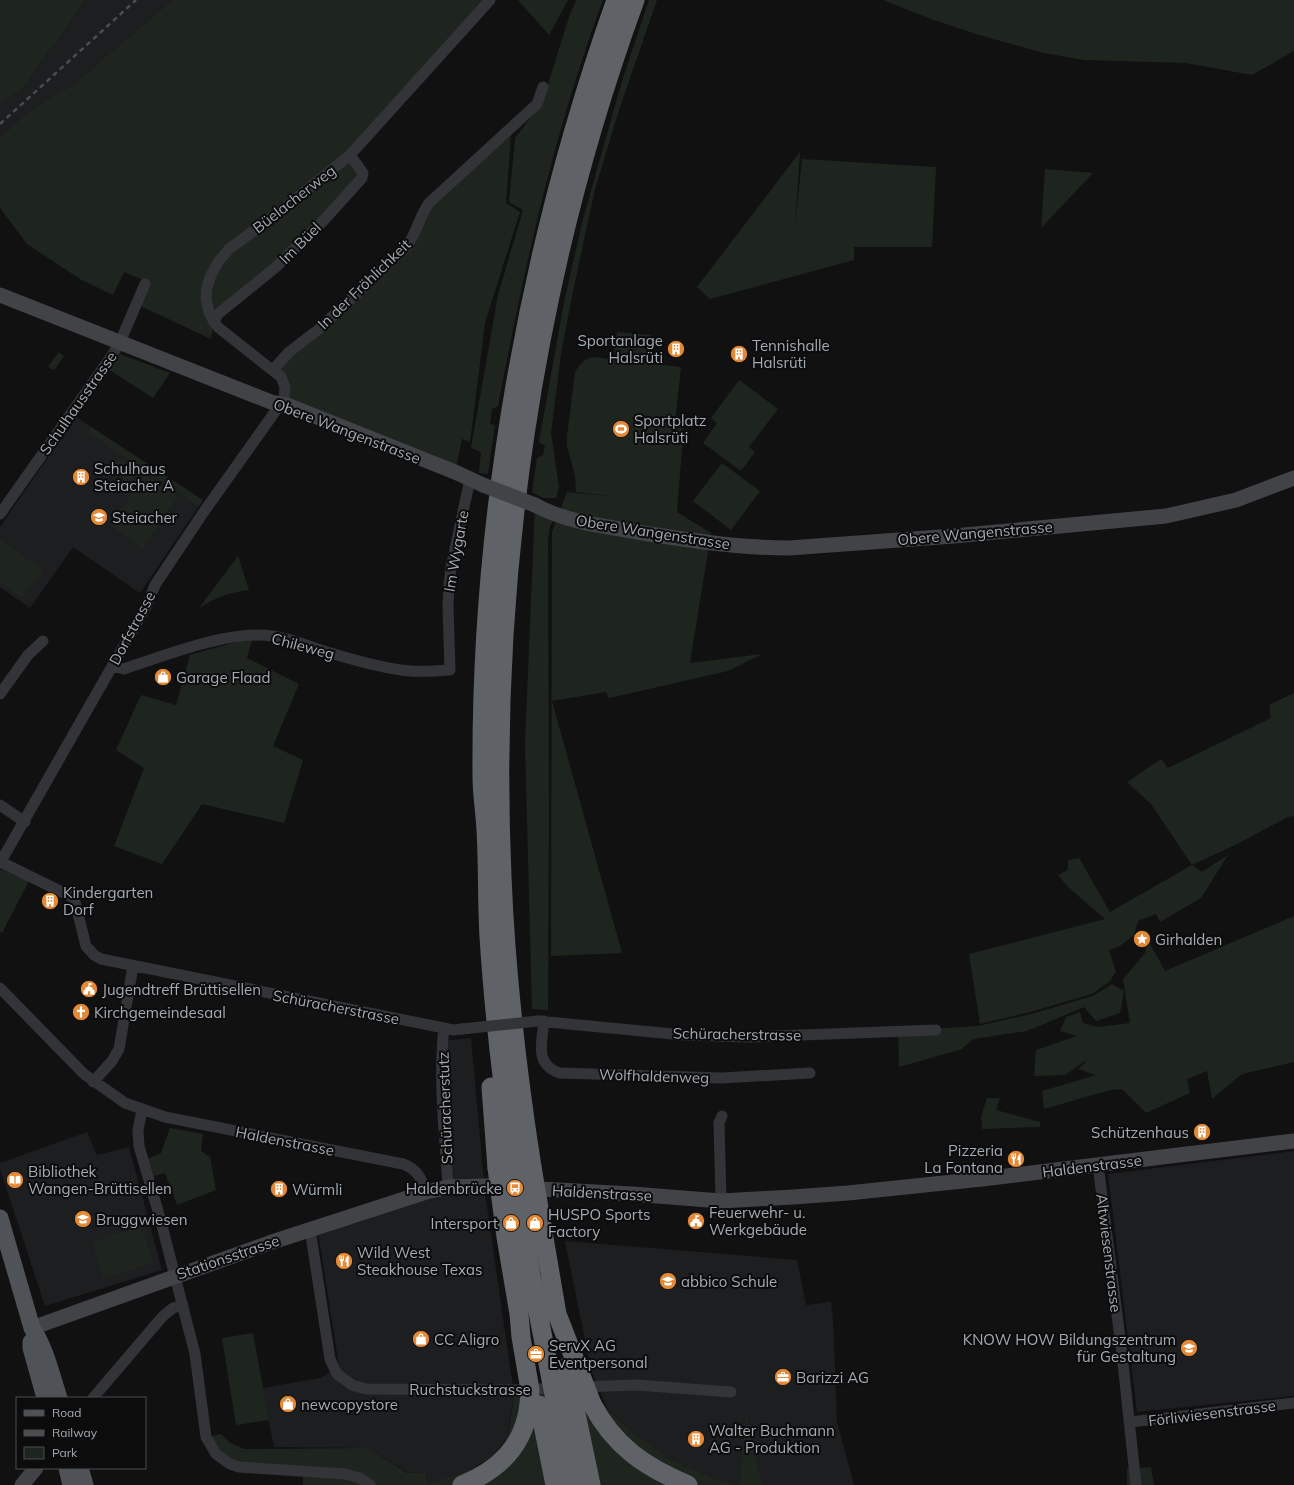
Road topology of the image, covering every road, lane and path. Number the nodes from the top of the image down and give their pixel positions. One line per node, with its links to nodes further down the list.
1 (490, 0): 5 (street, Büelacherweg)
2 (616, 0): 19 (highway)
3 (635, 0): 34 (highway)
4 (543, 86): 10 (street, In der Fröhlichkeit)
5 (350, 155): 8 (street, Büelacherweg); 8 (street, Im Büel)
6 (146, 284): 9 (street, Schulhausstrasse)
7 (0, 295): 9 (street, Obere Wangenstrasse)
8 (214, 322): 10 (street, Büelacherweg)
9 (120, 342): 11 (street, Obere Wangenstrasse); 14 (street, Schulhausstrasse)
10 (273, 370): 11 (street, Büelacherweg)
11 (280, 404): 13 (street, Obere Wangenstrasse); 16 (street, Dorfstrasse)
12 (1294, 478): 13 (street, Obere Wangenstrasse, bridge)
13 (477, 482): 17 (street, Im Wygarte)
14 (0, 514)
15 (43, 641): 18 (street)
16 (112, 666): 17 (street, Chileweg); 21 (street, Dorfstrasse)
17 (450, 670)
18 (0, 694)
19 (482, 780): 34 (highway); 34 (highway)
20 (0, 805): 21 (street)
21 (25, 822): 22 (street, Dorfstrasse)
22 (0, 862): 23 (street, Schüracherstrasse)
23 (133, 966): 26 (street, Schüracherstrasse); 29 (street)
24 (0, 988): 29 (street, Haldenstrasse)
25 (541, 1021): 26 (street, Schüracherstrasse, bridge); 27 (street, Schüracherstrasse); 28 (street, Wolfhaldenweg)
26 (444, 1028): 35 (street, Schüracherstutz)
27 (936, 1030)
28 (810, 1073)
29 (93, 1082): 30 (street, Haldenstrasse)
30 (142, 1110): 36 (street, Haldenstrasse); 41 (street)
31 (722, 1116): 37 (street)
32 (1294, 1141): 33 (street, Haldenstrasse)
33 (1098, 1165): 37 (street, Haldenstrasse); 50 (street, Altwiesenstrasse)
34 (514, 1167): 49 (highway, bridge); 49 (highway, bridge); 49 (highway, bridge)
35 (448, 1187): 36 (street, Haldenstrasse); 37 (street, Haldenstrasse)
36 (426, 1192): 39 (street, Stationsstrasse)
37 (721, 1201)
38 (0, 1218): 40 (main road)
39 (310, 1229): 41 (street, Stationsstrasse); 44 (street, Ruchstuckstrasse)
40 (3, 1240): 43 (main road)
41 (176, 1276): 42 (street); 43 (street, Stationsstrasse)
42 (183, 1305): 47 (street, Stationsstrasse); 58 (street)
43 (32, 1328): 45 (main road); 46 (main road)
44 (731, 1392)
45 (45, 1397)
46 (59, 1397)
47 (94, 1397)
48 (1294, 1403): 50 (street, Förliwiesenstrasse)
49 (558, 1405): 54 (highway); 59 (highway); 60 (highway)
50 (1130, 1422): 61 (street, Altwiesenstrasse)
51 (35, 1469): 55 (street)
52 (66, 1469): 56 (main road)
53 (80, 1469): 57 (main road)
54 (572, 1482)
55 (22, 1485)
56 (71, 1485)
57 (85, 1485)
58 (370, 1485)
59 (462, 1485)
60 (688, 1485)
61 (1136, 1485)

